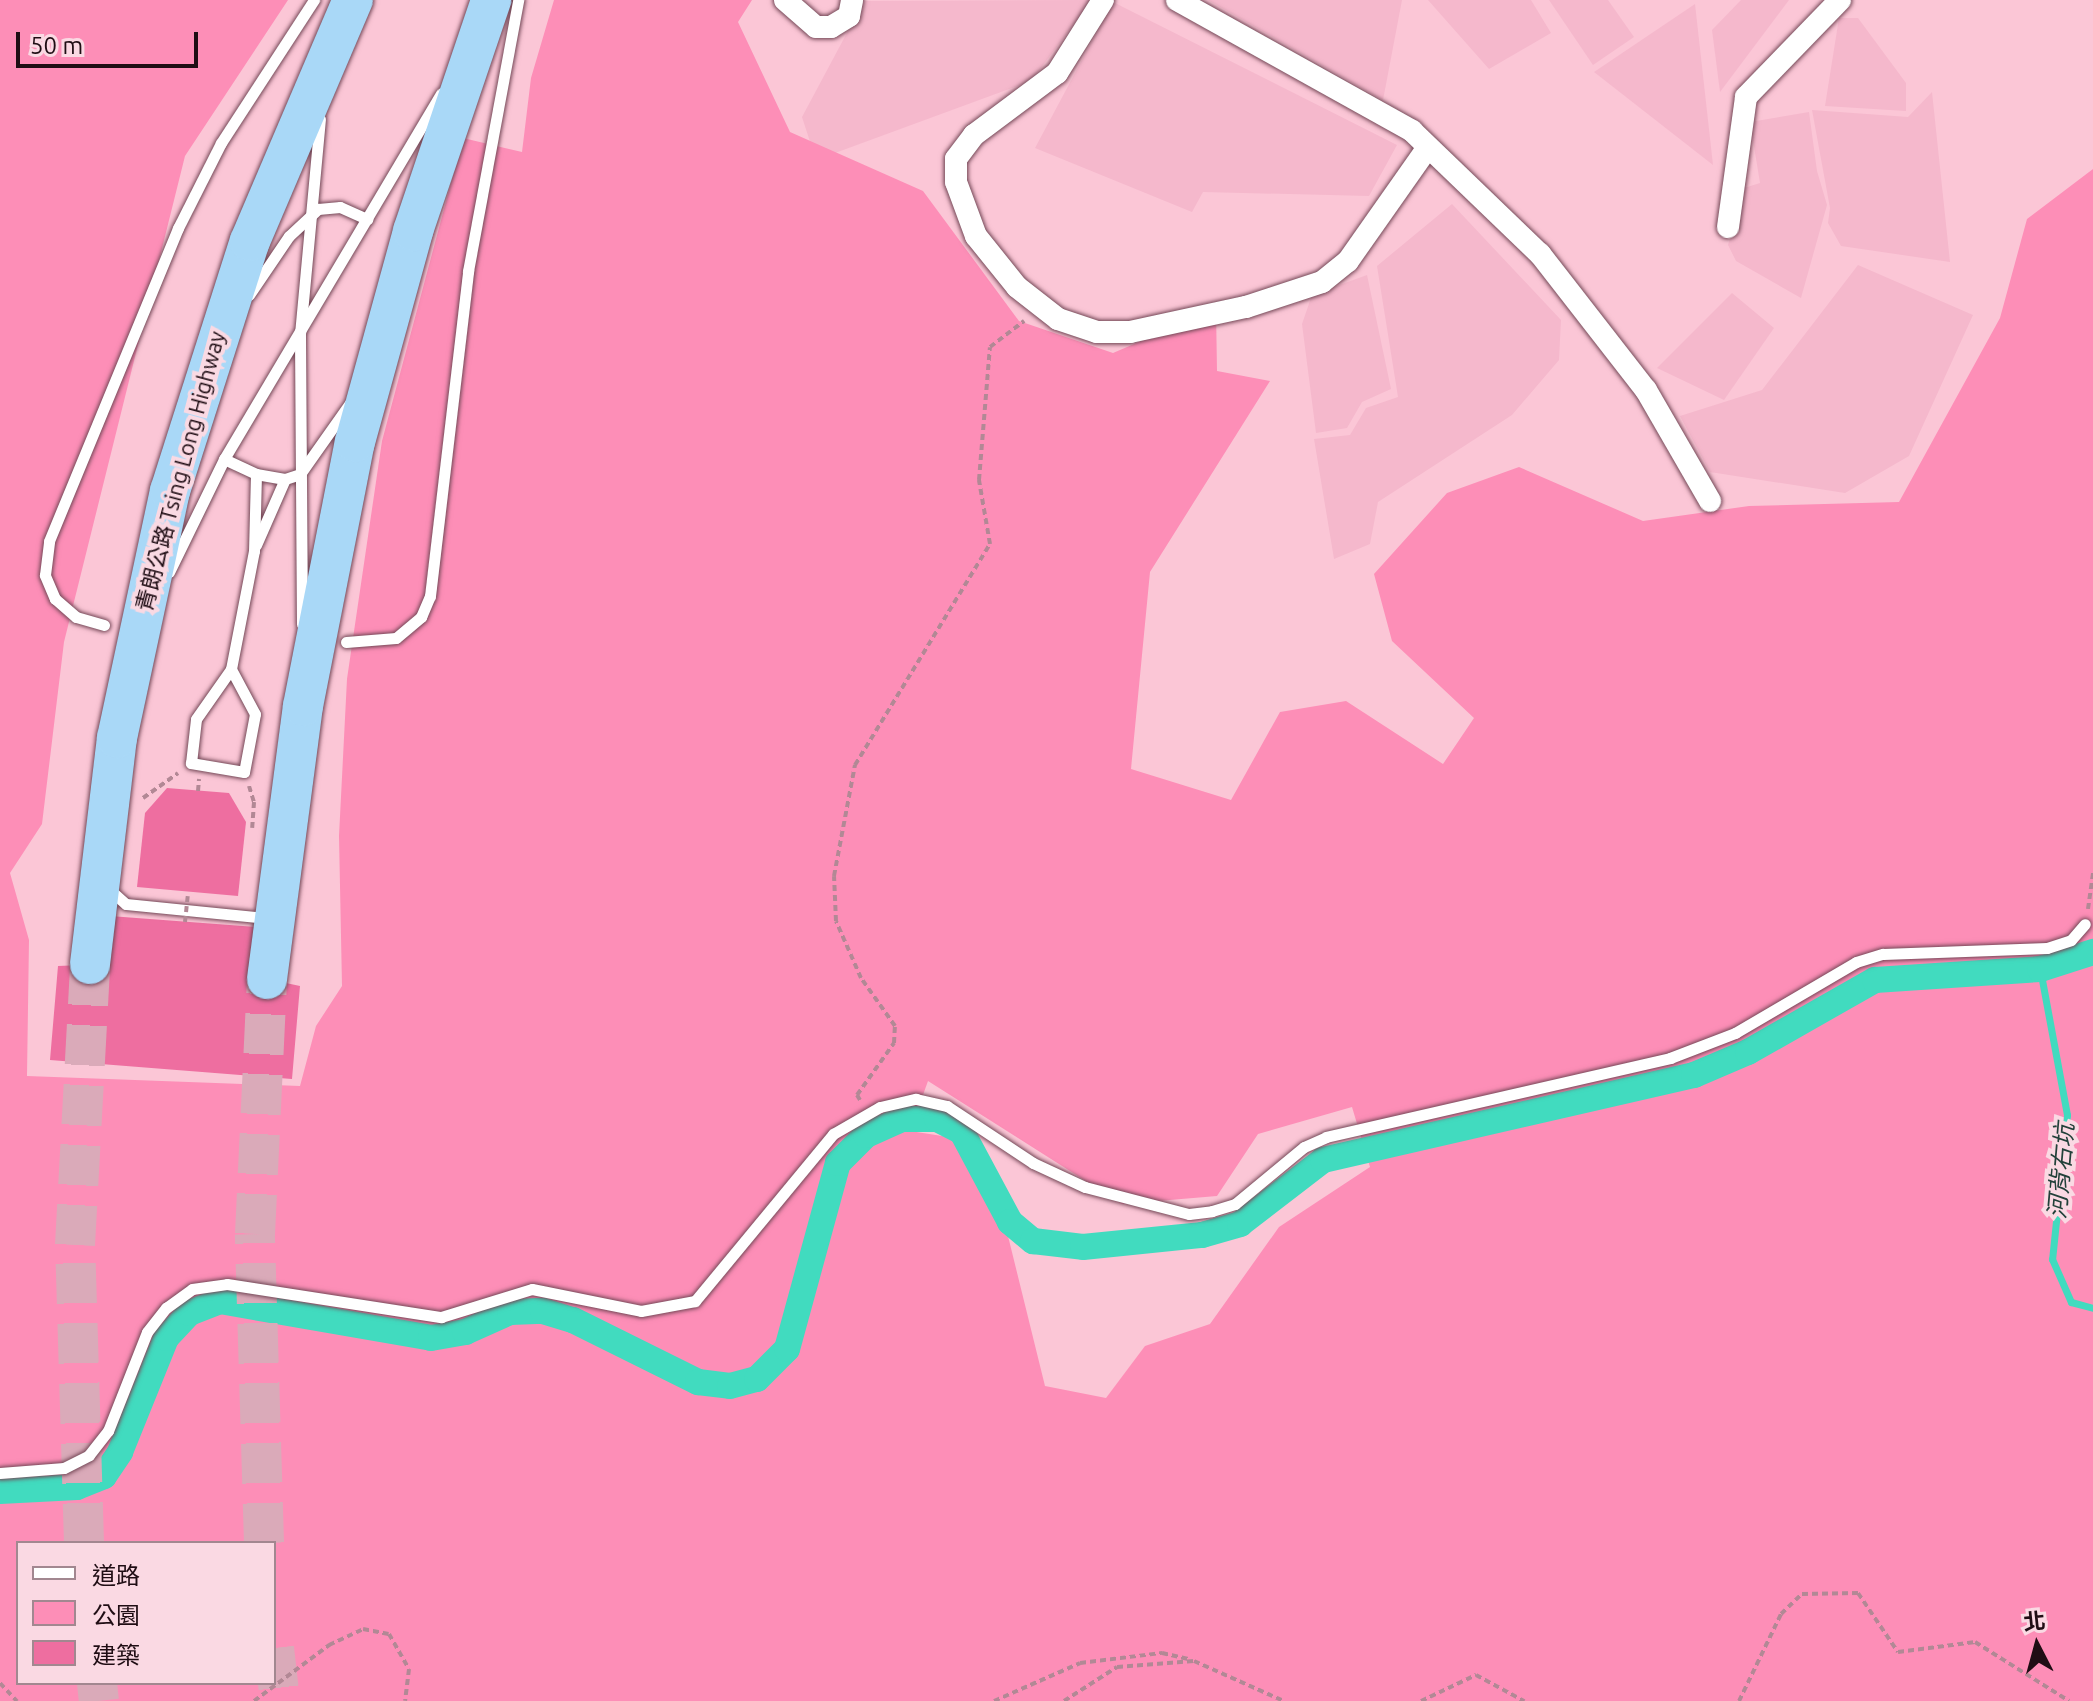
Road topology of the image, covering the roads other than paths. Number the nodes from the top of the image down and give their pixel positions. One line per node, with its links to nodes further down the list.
1 (314, 0): 24 (lane)
2 (353, 0): 10 (highway, 青朗公路 Tsing Long Highway)
3 (518, 0): 25 (lane)
4 (785, 0): 5 (street)
5 (852, 0)
6 (1103, 0): 11 (street)
7 (1177, 0): 11 (street)
8 (1840, 0): 14 (street)
9 (487, 10): 13 (lane); 17 (highway)
10 (329, 51): 12 (lane); 16 (highway, 青朗公路 Tsing Long Highway)
11 (1426, 150): 22 (street)
12 (307, 217): 13 (lane); 15 (lane); 16 (lane)
13 (367, 219): 15 (lane)
14 (1728, 227)
15 (300, 334): 18 (lane); 20 (lane)
16 (211, 352): 26 (highway, 青朗公路 Tsing Long Highway)
17 (373, 371): 20 (lane); 25 (highway)
18 (224, 459): 19 (lane); 26 (lane)
19 (256, 474): 21 (lane); 23 (lane)
20 (300, 474): 21 (lane); 28 (lane)
21 (285, 479): 23 (lane)
22 (1710, 501)
23 (254, 551): 27 (lane)
24 (104, 625)
25 (331, 636): 28 (highway)
26 (130, 663): 29 (highway, 青朗公路 Tsing Long Highway)
27 (231, 669): 27 (lane)
28 (303, 706): 30 (highway)
29 (98, 878): 30 (lane); 32 (highway, 青朗公路 Tsing Long Highway)
30 (275, 910): 33 (highway)
31 (2085, 924): 34 (lane)
32 (90, 964)
33 (267, 979)
34 (0, 1473)

